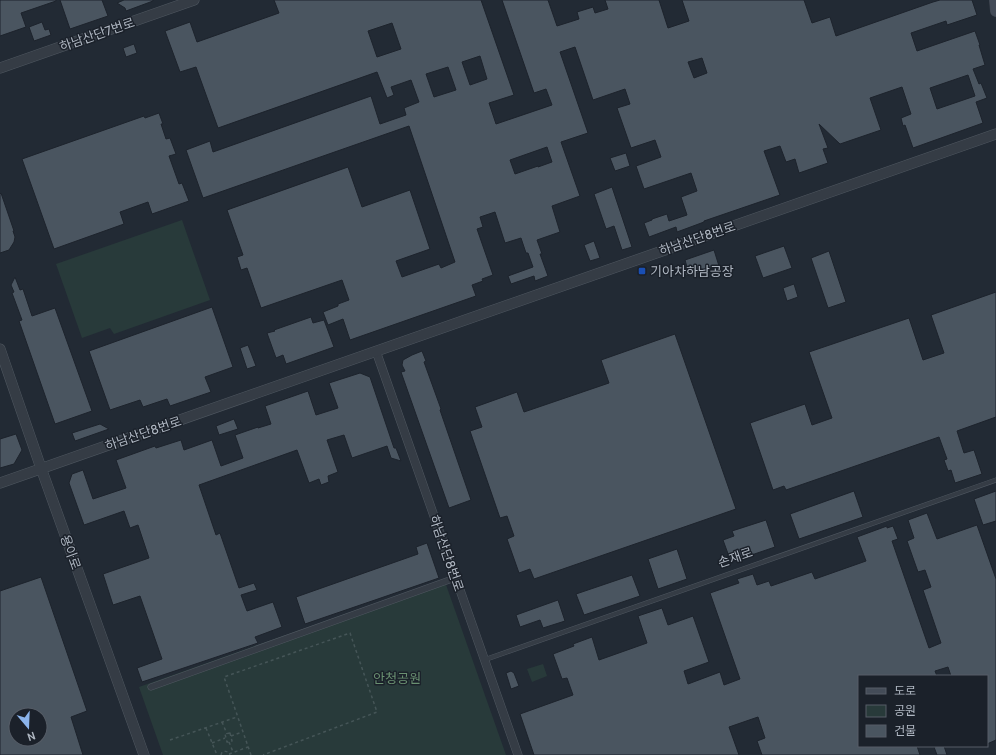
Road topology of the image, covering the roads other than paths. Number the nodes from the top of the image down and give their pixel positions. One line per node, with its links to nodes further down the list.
1 (194, 0): 4 (street, 하남산단7번로)
2 (995, 0): 3 (main road)
3 (996, 11)
4 (0, 68)
5 (996, 134): 7 (street, 하남산단8번로)
6 (0, 349): 8 (street, 용아로)
7 (376, 351): 8 (street, 하남산단8번로); 11 (street, 하남산단8번로)
8 (42, 468): 10 (street, 하남산단8번로); 14 (street, 용아로)
9 (996, 480): 12 (lane, 손재로)
10 (0, 483)
11 (455, 578): 12 (street, 하남산단8번로); 13 (street)
12 (484, 660): 15 (street, 하남산단8번로)
13 (152, 687)
14 (144, 755)
15 (518, 755)

